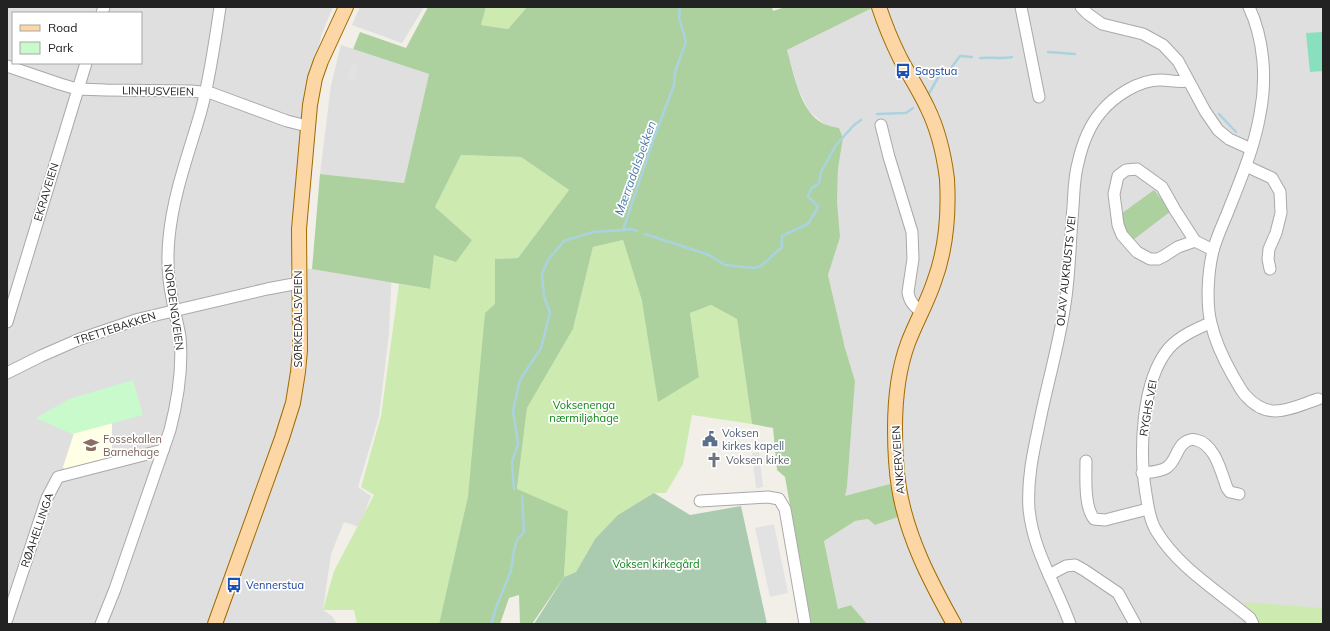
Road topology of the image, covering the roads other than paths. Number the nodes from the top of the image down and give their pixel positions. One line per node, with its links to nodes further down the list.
1 (220, 7): 11 (street, NORDENGVEIEN)
2 (346, 7): 14 (main road, SØRKEDALSVEIEN)
3 (879, 7): 22 (main road, ANKERVEIEN)
4 (1021, 7): 12 (street)
5 (1081, 7): 9 (street)
6 (1249, 7): 15 (street)
7 (86, 64): 10 (street, EKRAVEIEN)
8 (7, 66): 10 (street, LINHUSVEIEN)
9 (1188, 81): 15 (street); 33 (street, OLAV AUKRUSTS VEI)
10 (77, 89): 11 (street, LINHUSVEIEN); 23 (street, EKRAVEIEN)
11 (205, 92): 14 (street, LINHUSVEIEN); 21 (street, NORDENGVEIEN)
12 (1039, 97)
13 (881, 125): 22 (street)
14 (308, 126): 20 (main road, SØRKEDALSVEIEN)
15 (1251, 149): 16 (street)
16 (1246, 166): 18 (street); 19 (street)
17 (1195, 242): 17 (street); 18 (street)
18 (1213, 250): 24 (street)
19 (1270, 269)
20 (299, 284): 21 (street, TRETTEBAKKEN); 36 (main road, SØRKEDALSVEIEN)
21 (175, 310): 25 (street, TRETTEBAKKEN); 27 (street, NORDENGVEIEN)
22 (922, 312): 38 (main road, ANKERVEIEN)
23 (7, 322)
24 (1210, 323): 26 (street); 29 (street, RYGHS VEI)
25 (7, 373)
26 (1318, 399)
27 (163, 450): 34 (street, RØAHELLINGA); 35 (street, NORDENGVEIEN)
28 (1086, 461): 32 (street)
29 (1142, 473): 30 (street); 32 (street, RYGHS VEI)
30 (1239, 494)
31 (700, 501): 37 (street)
32 (1148, 509): 41 (street, RYGHS VEI)
33 (1049, 575): 39 (street, OLAV AUKRUSTS VEI); 40 (street)
34 (7, 619)
35 (101, 624)
36 (215, 624)
37 (805, 624)
38 (954, 624)
39 (1070, 624)
40 (1135, 624)
41 (1253, 624)

